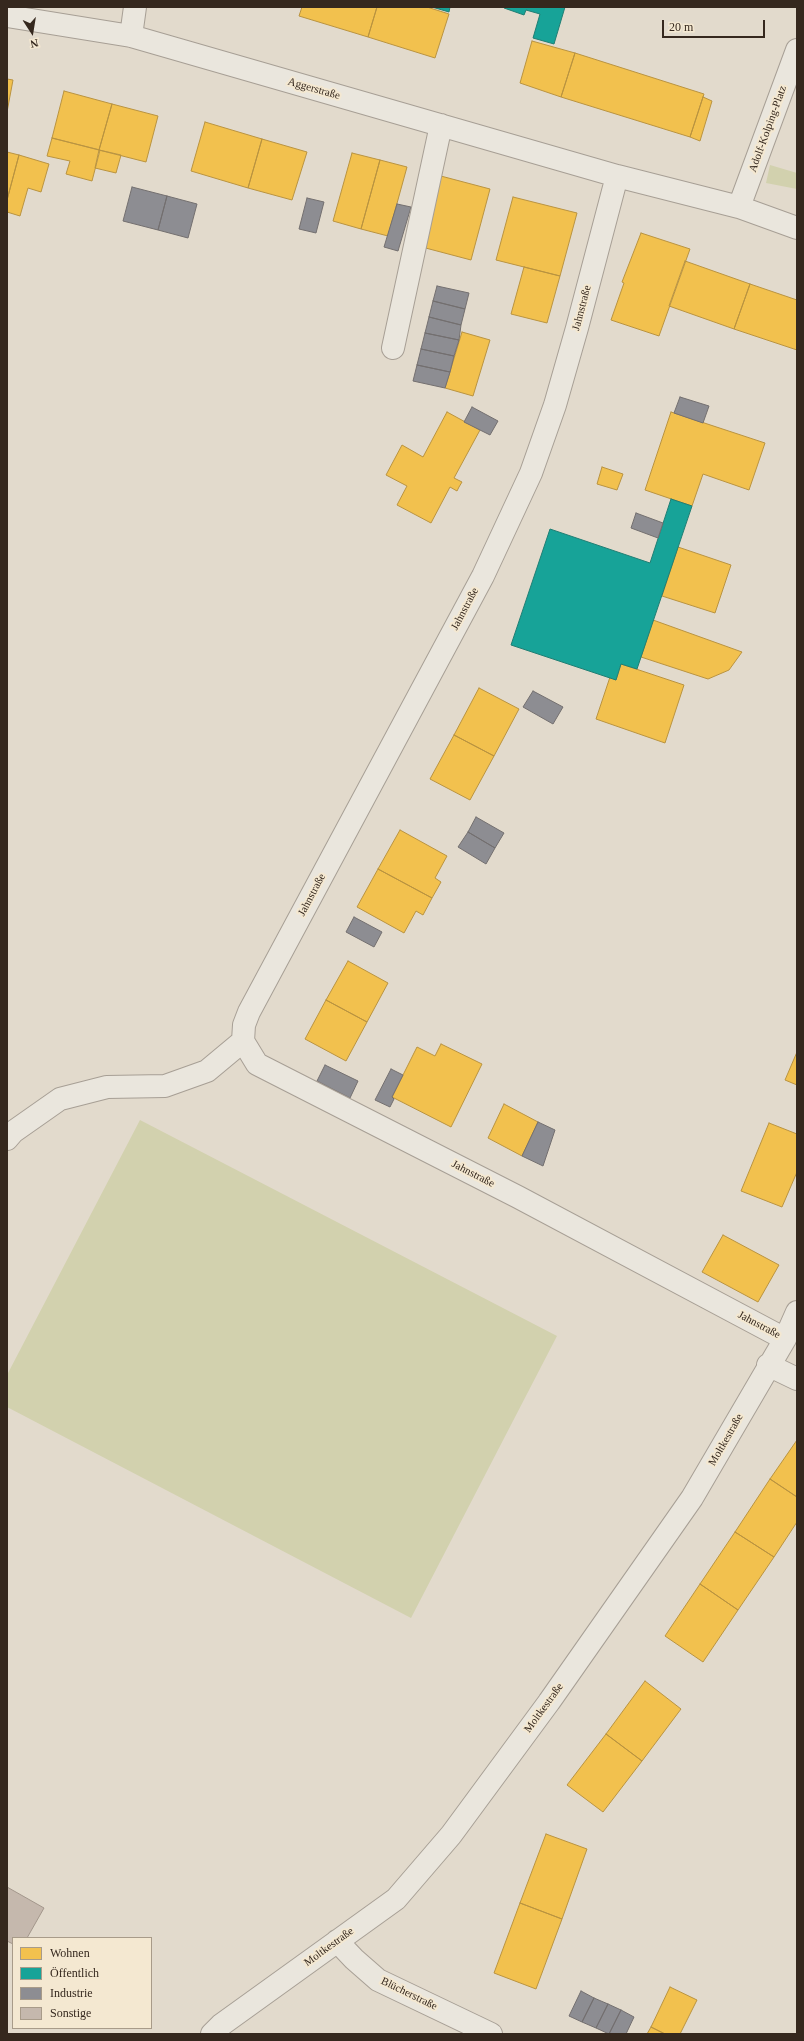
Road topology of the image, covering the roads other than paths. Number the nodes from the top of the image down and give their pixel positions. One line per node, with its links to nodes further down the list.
1 (136, 7): 3 (street)
2 (7, 16): 3 (street, Aggerstraße)
3 (131, 36): 5 (street, Aggerstraße)
4 (797, 50): 7 (street, Adolf-Kolping-Platz)
5 (441, 125): 6 (street, Aggerstraße); 9 (street)
6 (617, 176): 7 (street); 10 (street, Jahnstraße)
7 (739, 207): 8 (street)
8 (797, 228)
9 (393, 348)
10 (243, 1041): 11 (street); 13 (street, Jahnstraße)
11 (7, 1139)
12 (797, 1312): 13 (street, Moltkestraße)
13 (785, 1339): 14 (street, Moltkestraße)
14 (768, 1366): 15 (street); 16 (street, Moltkestraße)
15 (797, 1379)
16 (337, 1941): 17 (street, Moltkestraße); 18 (street, Blücherstraße)
17 (212, 2034)
18 (491, 2034)

